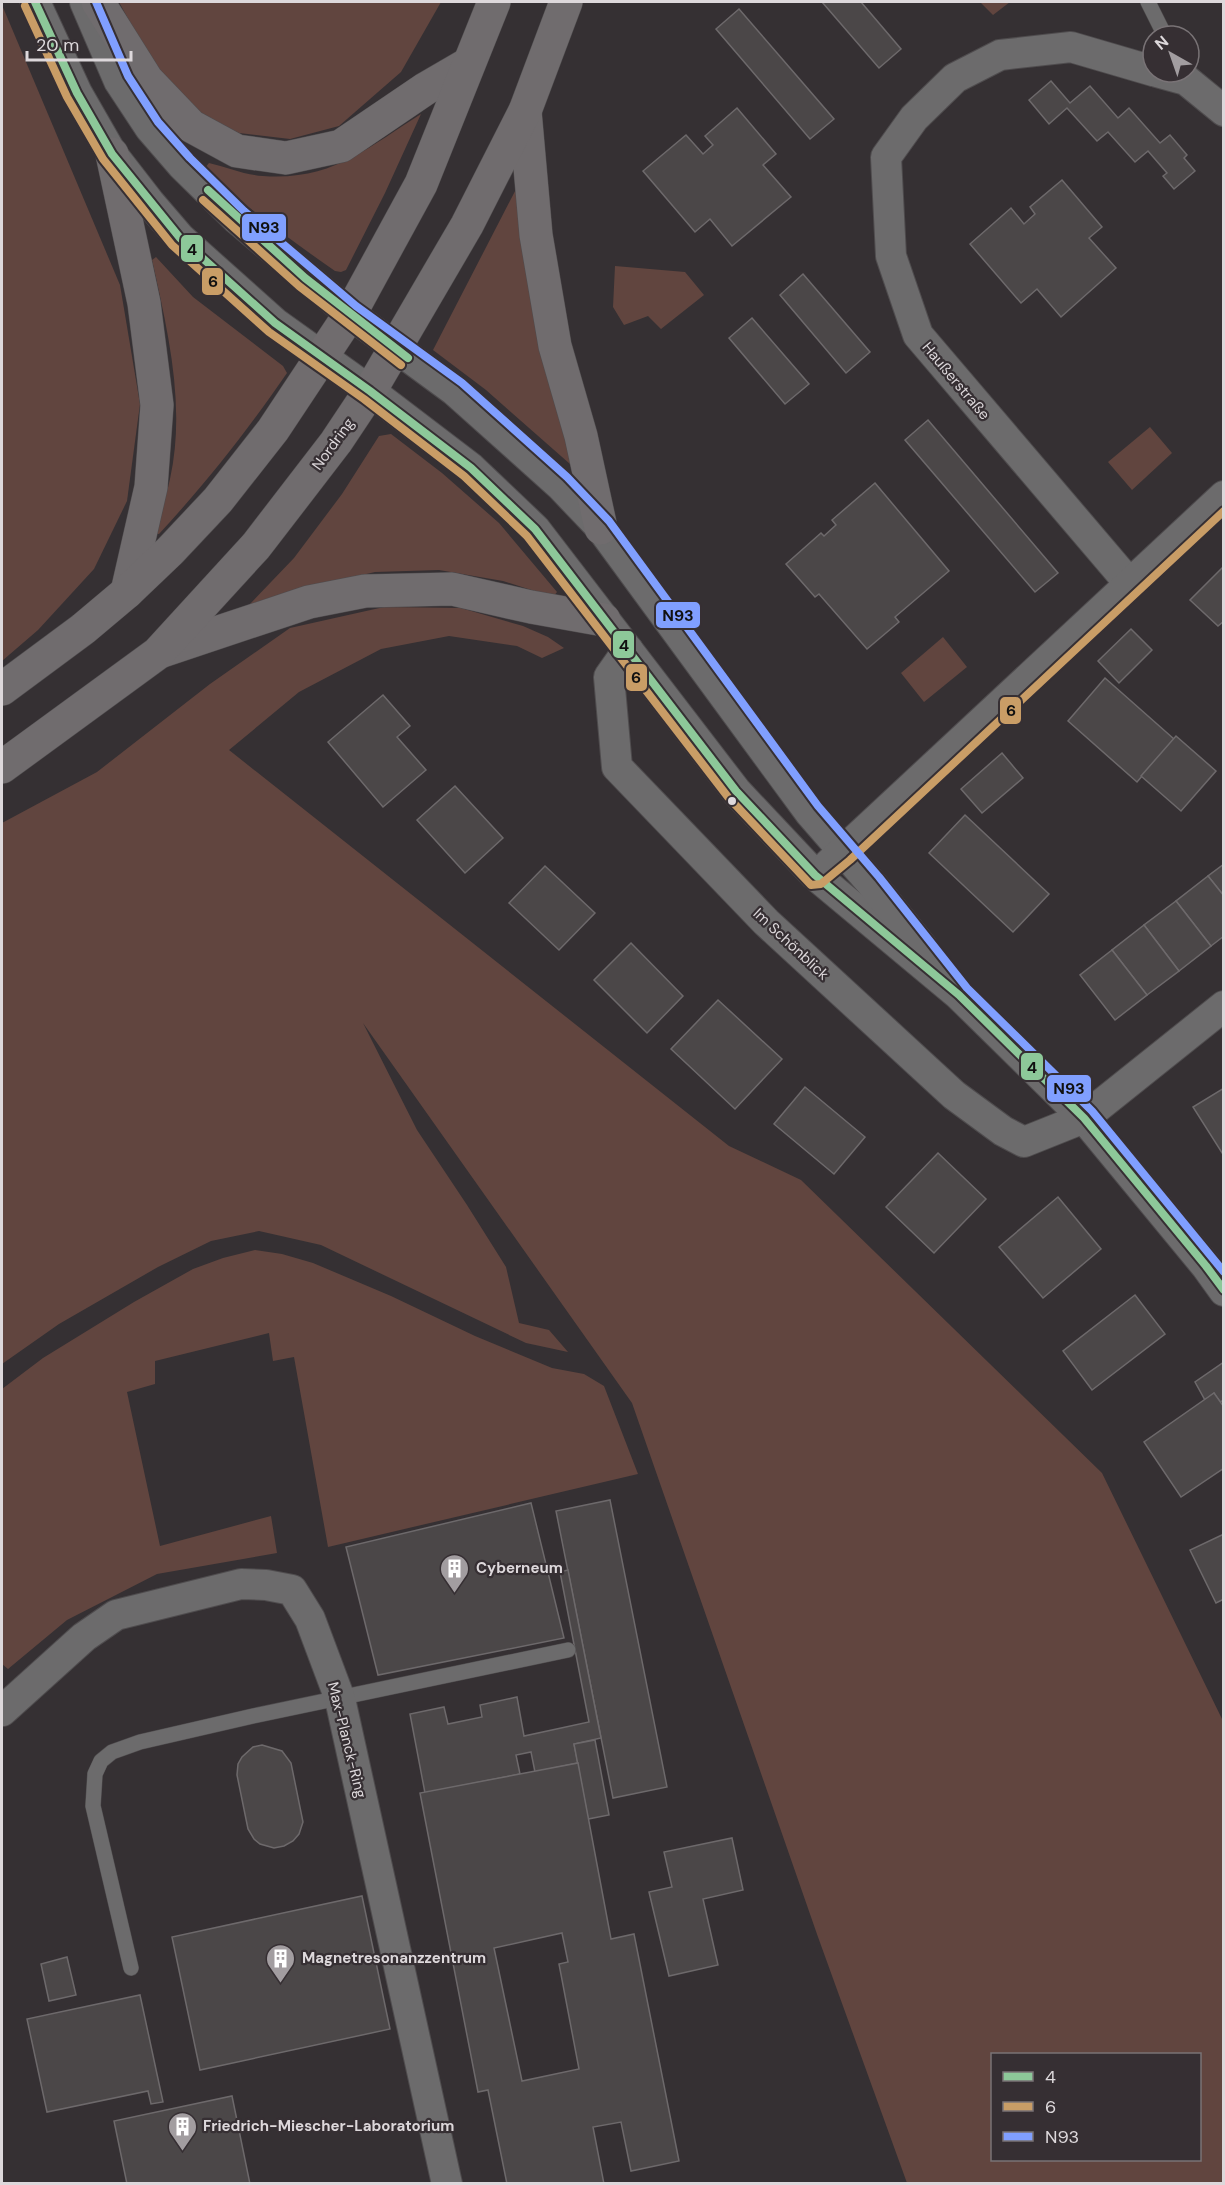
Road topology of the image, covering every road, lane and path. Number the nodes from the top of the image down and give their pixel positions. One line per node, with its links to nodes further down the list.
1 (35, 2): 13 (street)
2 (85, 2): 14 (street)
3 (98, 2): 8 (street)
4 (494, 2): 8 (street)
5 (566, 2): 11 (street, Nordring)
6 (1148, 2): 7 (lane)
7 (1159, 24)
8 (468, 64): 14 (street)
9 (1141, 67): 20 (street, Haußerstraße)
10 (1193, 84): 12 (street, Haußerstraße)
11 (525, 111): 15 (street, Nordring); 19 (street)
12 (1224, 111)
13 (112, 154): 16 (street); 21 (street)
14 (350, 314): 15 (street); 16 (street)
15 (395, 348): 17 (street, Nordring); 19 (street)
16 (322, 357): 17 (street); 21 (street)
17 (370, 391): 22 (street); 24 (street, Nordring)
18 (1224, 496): 20 (street)
19 (601, 528): 27 (street)
20 (1130, 584): 27 (street)
21 (127, 592): 25 (street)
22 (604, 620): 23 (street); 24 (street)
23 (628, 650): 28 (street); 31 (street, Im Schönblick)
24 (158, 653): 26 (street, Nordring)
25 (2, 689)
26 (2, 767)
27 (843, 852): 28 (street); 29 (street)
28 (815, 875): 29 (street)
29 (959, 994): 31 (street)
30 (1224, 1006): 31 (street)
31 (1084, 1118): 32 (street)
32 (1224, 1291)
33 (568, 1650): 34 (lane)
34 (340, 1699): 35 (street, Max-Planck-Ring); 36 (lane); 37 (street, Max-Planck-Ring)
35 (2, 1711)
36 (131, 1968)
37 (447, 2184)

